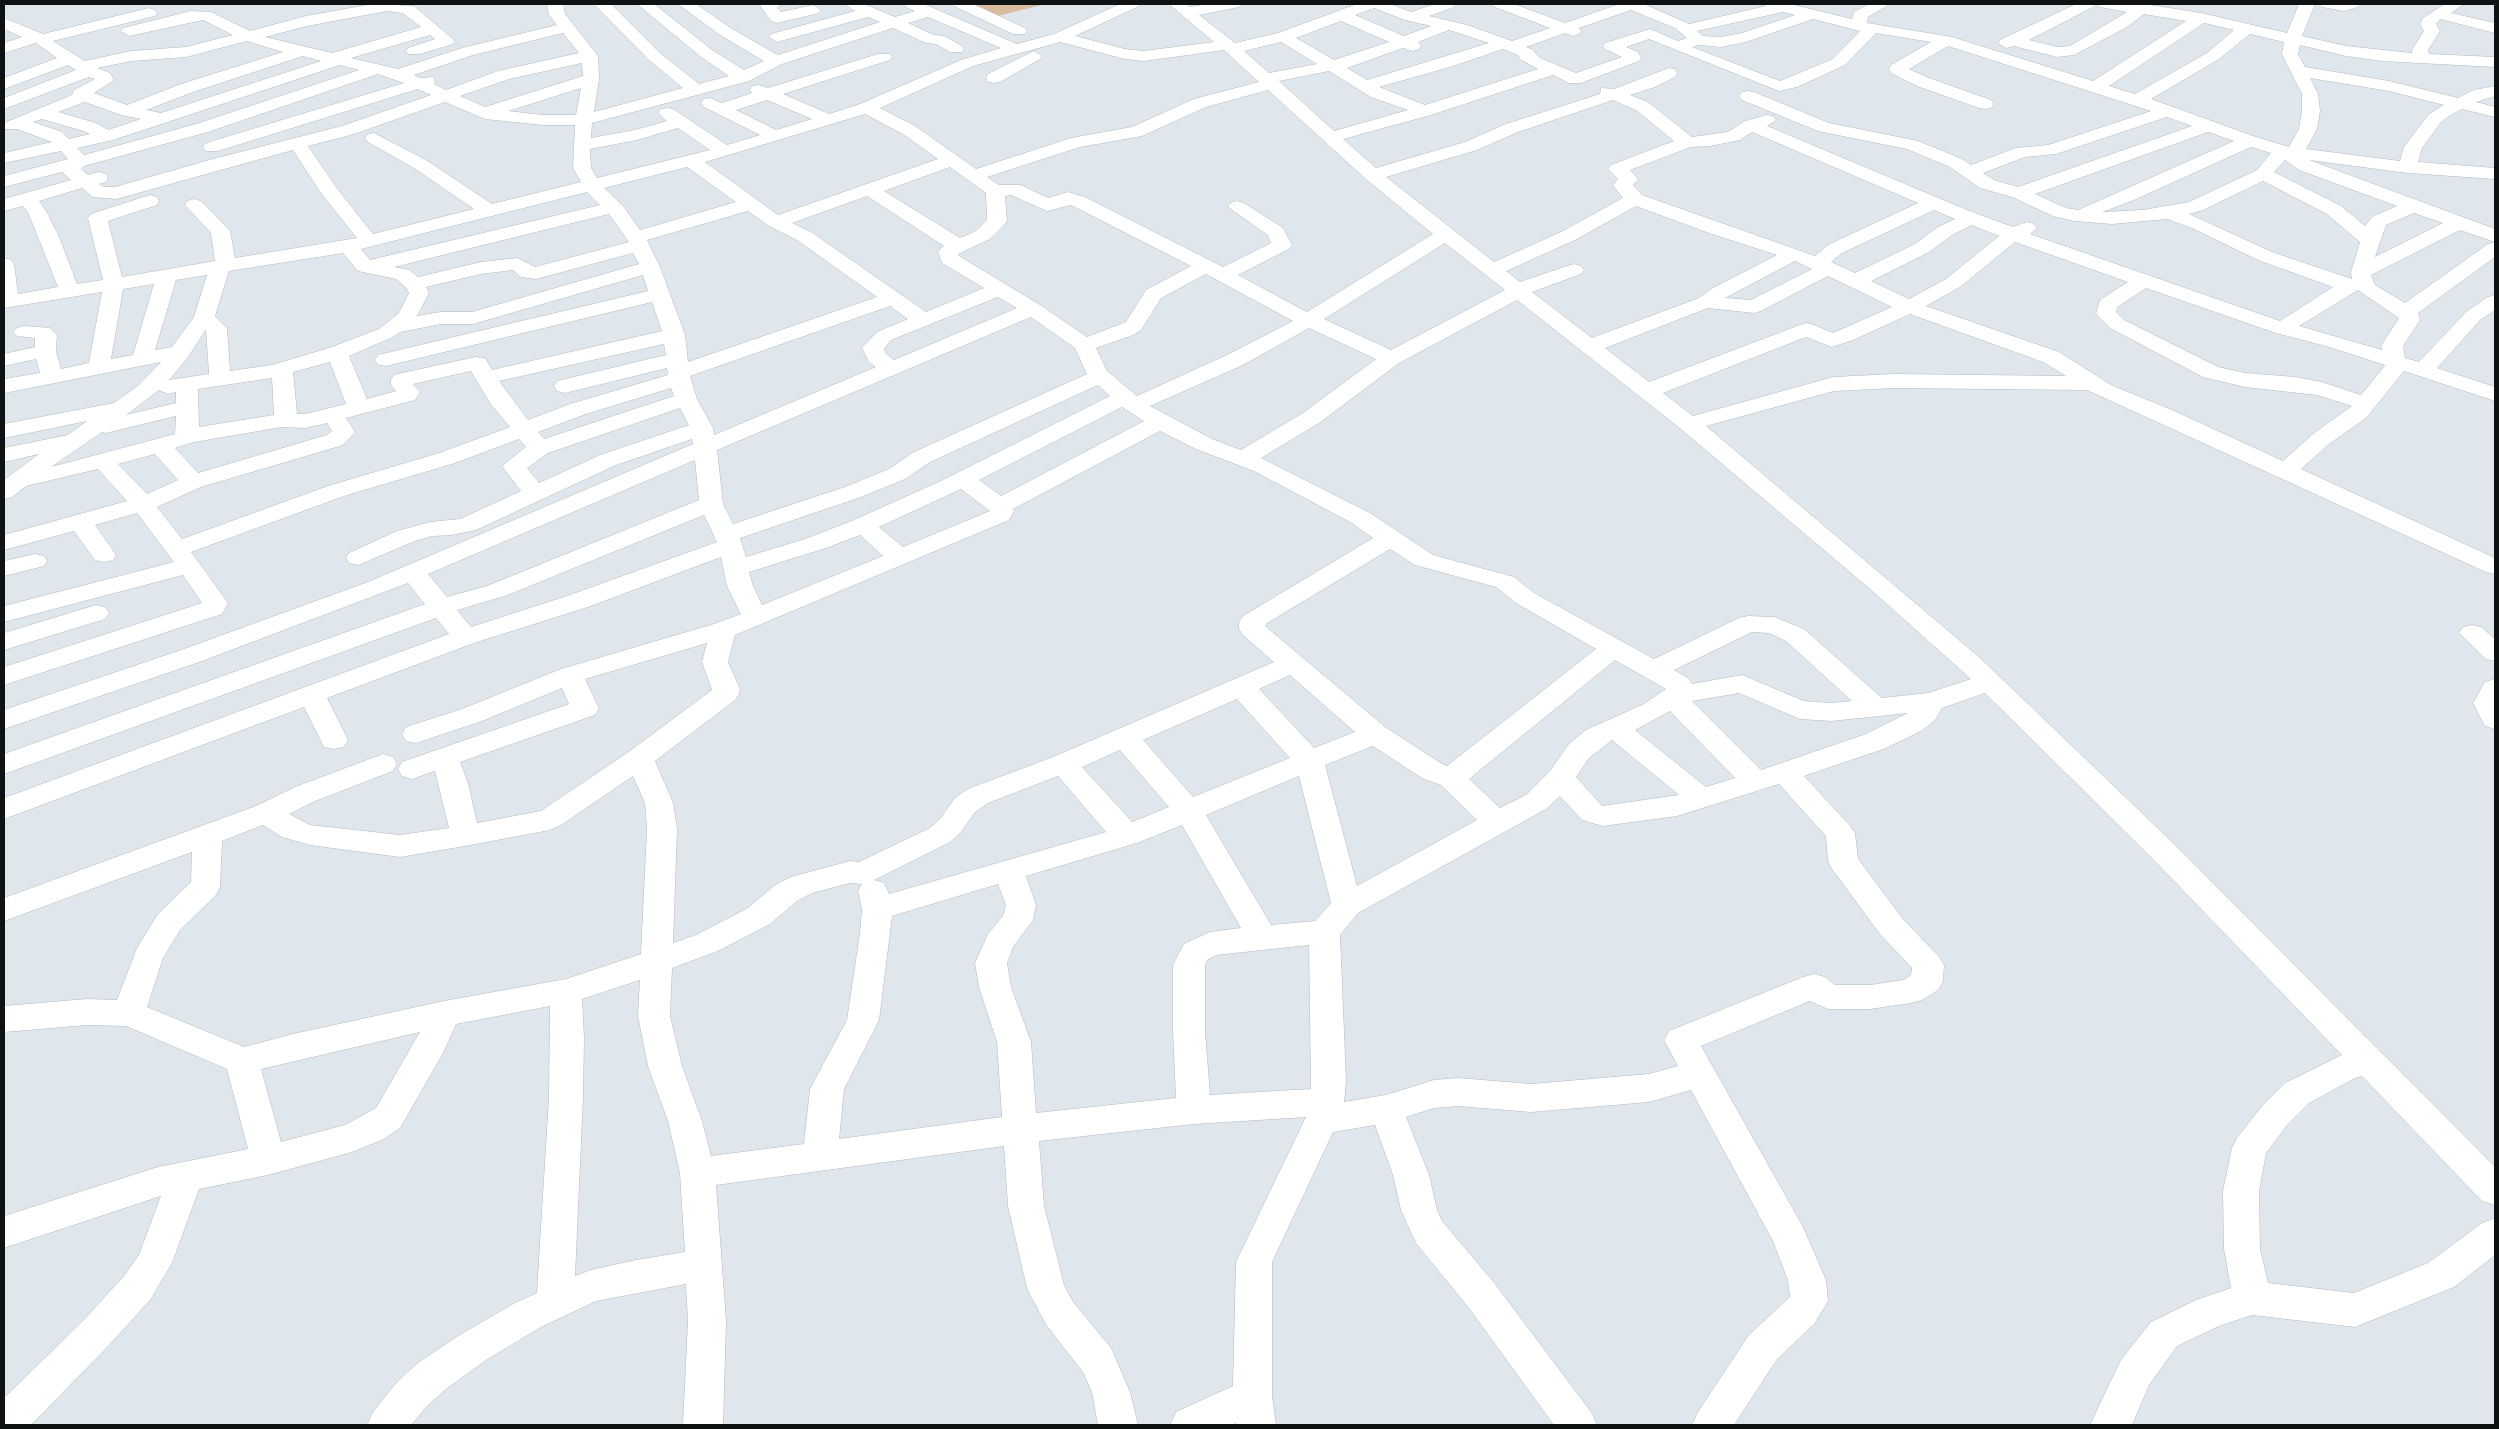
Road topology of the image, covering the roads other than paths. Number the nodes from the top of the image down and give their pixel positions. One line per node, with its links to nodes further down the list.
1 (189, 4): 66 (street)
2 (312, 4): 41 (street)
3 (602, 4): 123 (street)
4 (645, 4): 109 (street)
5 (686, 4): 92 (street)
6 (768, 4): 27 (street)
7 (852, 4): 34 (street)
8 (910, 4): 35 (street)
9 (961, 4): 67 (street)
10 (1132, 4): 67 (street)
11 (1234, 4): 29 (street)
12 (1371, 4): 39 (street)
13 (1377, 4): 40 (street)
14 (1449, 4): 40 (street)
15 (1880, 4): 48 (street)
16 (2088, 4): 68 (street)
17 (2111, 4): 31 (street)
18 (2307, 4): 76 (street)
19 (2326, 4): 20 (street)
20 (2353, 4)
21 (2456, 4): 37 (street)
22 (115, 5): 23 (street)
23 (143, 5)
24 (392, 5): 28 (street); 49 (street)
25 (1621, 5): 42 (street); 53 (street)
26 (1777, 5): 33 (street); 36 (street)
27 (829, 6)
28 (362, 7): 41 (street)
29 (1182, 8): 75 (street)
30 (1519, 8): 47 (street); 47 (street); 50 (street)
31 (2142, 8): 43 (street); 46 (street)
32 (1570, 10): 42 (street)
33 (1736, 11): 53 (street); 54 (street)
34 (870, 12): 45 (street); 59 (street)
35 (928, 12): 45 (street); 80 (street)
36 (1812, 14): 48 (street); 54 (street)
37 (2436, 14): 52 (street); 89 (street)
38 (560, 15): 56 (street); 69 (street); 107 (street)
39 (1341, 15): 60 (street); 71 (street)
40 (1411, 17): 47 (street)
41 (322, 18): 58 (street)
42 (1593, 18): 50 (street)
43 (2201, 18): 51 (street); 65 (street)
44 (4, 23): 66 (street)
45 (894, 23): 62 (street); 79 (street)
46 (2121, 24): 57 (street); 61 (street)
47 (1468, 26): 71 (street); 71 (street); 72 (street)
48 (1865, 27): 64 (street); 120 (street)
49 (432, 28): 88 (street); 100 (street)
50 (1566, 28): 72 (street); 73 (street)
51 (2247, 28): 76 (street); 130 (street)
52 (2495, 28)
53 (1686, 29): 63 (street)
54 (1767, 30): 63 (street)
55 (130, 31): 58 (street); 87 (street); 90 (street)
56 (485, 32)
57 (2105, 34): 61 (street); 68 (street)
58 (248, 36): 70 (street); 87 (street)
59 (777, 37)
60 (1284, 37): 75 (street); 101 (street)
61 (2136, 37): 65 (street)
62 (850, 38): 78 (street); 86 (street)
63 (1698, 40): 74 (street)
64 (1946, 40): 85 (street); 135 (street)
65 (2156, 40): 121 (street)
66 (43, 41): 77 (street); 90 (street); 98 (street)
67 (1048, 41): 75 (street); 80 (street); 110 (street)
68 (2014, 41): 85 (street)
69 (578, 42): 83 (street); 95 (street)
70 (270, 44): 81 (street); 91 (street)
71 (1410, 44): 82 (street); 96 (street)
72 (1507, 46): 84 (street); 96 (street)
73 (1611, 46): 74 (street); 112 (street)
74 (1677, 46): 120 (street)
75 (1230, 47): 114 (street)
76 (2291, 47): 89 (street); 104 (street); 131 (street)
77 (4, 48)
78 (822, 48): 92 (street); 99 (street)
79 (956, 49)
80 (1018, 50): 105 (street)
81 (300, 52): 88 (street); 139 (street)
82 (1368, 55): 101 (street); 108 (street)
83 (590, 56): 102 (street); 111 (street)
84 (1526, 56): 97 (street); 103 (street)
85 (1999, 56): 121 (street)
86 (884, 57): 99 (street); 105 (street)
87 (140, 58): 90 (street)
88 (338, 59): 100 (street); 147 (street)
89 (2422, 59): 93 (street)
90 (78, 61): 115 (street); 118 (street); 128 (street)
91 (216, 61)
92 (776, 62): 109 (street)
93 (2472, 62): 94 (street); 113 (street)
94 (2495, 62)
95 (483, 64)
96 (1444, 64): 108 (street)
97 (1505, 64)
98 (4, 65)
99 (855, 65): 126 (street)
100 (373, 67): 107 (street); 168 (street)
101 (1332, 67): 114 (street); 119 (street)
102 (535, 68): 117 (street); 122 (street)
103 (1555, 69): 112 (street); 129 (street)
104 (2298, 71): 131 (street); 164 (street)
105 (913, 72): 137 (street)
106 (1669, 73): 127 (street)
107 (398, 74): 116 (street)
108 (1402, 76): 119 (street)
109 (740, 78): 123 (street); 126 (street)
110 (994, 78)
111 (591, 79): 122 (street); 153 (street)
112 (1575, 79): 127 (street)
113 (2452, 79)
114 (1269, 81): 156 (street); 175 (street)
115 (4, 84)
116 (419, 84): 117 (street); 162 (street)
117 (447, 85): 146 (street); 160 (street)
118 (55, 86): 128 (street); 134 (street)
119 (1366, 86): 133 (street)
120 (1778, 86): 145 (street)
121 (2095, 87): 130 (street)
122 (558, 88): 146 (street)
123 (694, 91): 136 (street); 138 (street)
124 (2495, 91): 131 (street)
125 (126, 93): 132 (street)
126 (764, 94): 138 (street); 148 (street)
127 (1611, 94): 159 (street); 174 (street)
128 (82, 95): 132 (street); 144 (street)
129 (1456, 100): 133 (street); 140 (street); 142 (street)
130 (2138, 100): 141 (street)
131 (2467, 101): 143 (street); 169 (street)
132 (101, 102): 139 (street)
133 (1398, 102): 140 (street)
134 (4, 104)
135 (1985, 104)
136 (657, 107): 149 (street); 153 (street)
137 (866, 108): 148 (street); 167 (street)
138 (720, 109): 155 (street)
139 (127, 110): 147 (street)
140 (1425, 110): 156 (street)
141 (2168, 111): 152 (street); 170 (street)
142 (1477, 112)
143 (2495, 112)
144 (42, 113): 150 (street); 154 (street)
145 (1790, 113): 151 (street); 170 (street)
146 (485, 114): 153 (street)
147 (161, 118): 154 (street)
148 (829, 120): 155 (street)
149 (681, 122): 153 (street); 163 (street)
150 (10, 125): 161 (street)
151 (1751, 125): 159 (street); 186 (street)
152 (2208, 126): 158 (street); 183 (street)
153 (583, 131): 179 (street)
154 (107, 136): 161 (street)
155 (776, 137): 163 (street)
156 (1331, 137): 174 (street)
157 (374, 138): 192 (street)
158 (2250, 141): 164 (street); 193 (street)
159 (1689, 142): 185 (street)
160 (298, 144): 177 (street); 201 (street)
161 (66, 146): 165 (street); 168 (street)
162 (192, 152)
163 (725, 152): 166 (street)
164 (2288, 152): 169 (street); 171 (street); 181 (street)
165 (4, 158)
166 (691, 161): 179 (street); 187 (street)
167 (950, 162): 175 (street); 180 (street)
168 (75, 164): 176 (street); 177 (street)
169 (2408, 168): 181 (street)
170 (1970, 172): 183 (street)
171 (2263, 174): 194 (street); 203 (street)
172 (2495, 174): 181 (street)
173 (112, 175): 177 (street)
174 (1372, 175): 198 (street)
175 (972, 176): 182 (street)
176 (4, 182)
177 (86, 182): 184 (street)
178 (206, 183): 221 (street)
179 (592, 186): 190 (street); 192 (street)
180 (870, 190): 196 (street); 205 (street)
181 (2423, 190): 197 (street); 203 (street)
182 (995, 191): 205 (street); 215 (street)
183 (2019, 193): 193 (street)
184 (27, 199): 188 (street); 224 (street)
185 (1636, 199): 207 (street); 213 (street)
186 (1936, 203): 195 (street); 209 (street)
187 (751, 204): 196 (street); 202 (street)
188 (4, 205)
189 (194, 205): 210 (street)
190 (612, 207): 202 (street); 211 (street)
191 (1237, 207): 215 (street)
192 (488, 210): 201 (street)
193 (2067, 213): 194 (street); 199 (street)
194 (2169, 213): 218 (street)
195 (1972, 218): 199 (street); 220 (street)
196 (776, 222): 227 (street)
197 (2458, 223): 200 (street); 218 (street)
198 (1446, 234): 213 (street); 237 (street)
199 (2013, 234): 219 (street); 232 (street)
200 (2495, 236)
201 (369, 241): 204 (street)
202 (638, 241): 212 (street); 216 (street)
203 (2371, 242): 218 (street)
204 (348, 246): 210 (street); 211 (street)
205 (958, 246): 223 (street)
206 (2495, 248): 234 (street)
207 (1794, 254): 209 (street); 230 (street)
208 (4, 264): 228 (street)
209 (1823, 266): 220 (street); 230 (street)
210 (220, 267): 217 (street); 235 (street)
211 (365, 267): 222 (street)
212 (650, 267): 226 (street); 231 (street)
213 (1492, 270): 225 (street)
214 (1574, 270): 225 (street)
215 (1215, 271): 237 (street); 243 (street)
216 (536, 273): 222 (street); 226 (street)
217 (166, 275): 221 (street); 249 (street)
218 (2358, 280): 234 (street); 239 (street)
219 (2143, 281): 239 (street); 271 (street)
220 (1854, 282): 232 (street)
221 (114, 283): 224 (street); 255 (street)
222 (414, 284): 238 (street)
223 (1000, 289): 233 (street); 236 (street)
224 (69, 290): 228 (street)
225 (1518, 290): 244 (street); 248 (street)
226 (553, 295): 238 (street)
227 (894, 298): 236 (street); 261 (street)
228 (12, 300): 240 (street)
229 (2495, 301): 258 (street)
230 (1706, 302): 244 (street)
231 (664, 303): 241 (street); 252 (street)
232 (1910, 307): 263 (street); 268 (street)
233 (1033, 310): 243 (street); 256 (street)
234 (2406, 312): 254 (street)
235 (204, 317): 246 (street); 262 (street)
236 (924, 320): 256 (street)
237 (1306, 320): 248 (street); 270 (street)
238 (394, 326): 247 (street)
239 (2283, 329): 254 (street)
240 (24, 332): 242 (street); 245 (street)
241 (674, 335): 253 (street); 261 (street)
242 (4, 339)
243 (1084, 345): 259 (street)
244 (1590, 346): 268 (street)
245 (45, 351): 250 (street); 260 (street)
246 (180, 352): 249 (street); 267 (street)
247 (338, 353): 257 (street); 274 (street)
248 (1391, 358): 288 (street)
249 (142, 359): 255 (street)
250 (4, 360)
251 (386, 360): 252 (street)
252 (476, 360): 253 (street); 274 (street); 280 (street)
253 (553, 363): 266 (street)
254 (2396, 363): 258 (street); 271 (street)
255 (99, 368): 260 (street)
256 (892, 369): 284 (street)
257 (274, 371): 262 (street); 277 (street)
258 (2422, 371): 269 (street)
259 (1100, 376): 270 (street); 302 (street)
260 (52, 377): 265 (street)
261 (679, 378): 266 (street); 275 (street); 284 (street); 286 (street)
262 (220, 380): 264 (street)
263 (2092, 383): 279 (street); 290 (street)
264 (187, 384): 267 (street); 273 (street)
265 (4, 386)
266 (565, 386): 275 (street)
267 (147, 390): 272 (street)
268 (1647, 391): 279 (street)
269 (2495, 394)
270 (1130, 400): 278 (street); 291 (street)
271 (2367, 404): 290 (street)
272 (125, 407): 281 (street); 282 (street)
273 (188, 407): 282 (street); 283 (street)
274 (359, 408): 276 (street)
275 (578, 409): 280 (street)
276 (333, 415): 277 (street); 292 (street)
277 (286, 421): 283 (street)
278 (1160, 422): 288 (street); 297 (street)
279 (1689, 424): 325 (street)
280 (522, 429): 286 (street); 304 (street)
281 (4, 431)
282 (85, 434): 287 (street); 293 (street)
283 (187, 436): 285 (street)
284 (704, 437): 294 (street); 296 (street); 310 (street)
285 (159, 445): 289 (street); 292 (street)
286 (540, 448): 294 (street)
287 (4, 455)
288 (1243, 459): 300 (street)
289 (102, 460): 293 (street); 295 (street)
290 (2284, 470): 308 (street)
291 (962, 479): 297 (street); 299 (street)
292 (193, 482): 295 (street)
293 (7, 489)
294 (534, 493): 305 (street)
295 (143, 504): 298 (street); 304 (street)
296 (711, 504): 302 (street); 311 (street)
297 (1000, 506): 306 (street)
298 (81, 523): 301 (street); 303 (street)
299 (864, 525): 302 (street); 306 (street)
300 (1390, 538): 319 (street); 321 (street)
301 (4, 543)
302 (730, 550): 314 (street); 317 (street)
303 (104, 555)
304 (182, 557): 313 (street); 324 (street)
305 (358, 558)
306 (900, 558): 314 (street)
307 (35, 561): 309 (street)
308 (2495, 566)
309 (4, 569)
310 (413, 572): 311 (street); 332 (street)
311 (441, 606): 317 (street); 342 (street)
312 (96, 613): 318 (street)
313 (4, 614)
314 (755, 617): 315 (street)
315 (722, 630): 323 (street); 340 (street)
316 (2472, 633): 320 (street)
317 (465, 637): 328 (street)
318 (4, 642)
319 (1615, 647): 322 (street); 347 (street)
320 (2495, 653)
321 (1292, 664): 326 (street); 336 (street)
322 (1653, 670): 329 (street); 331 (street)
323 (570, 675): 335 (street); 339 (street)
324 (4, 676)
325 (1989, 682): 330 (street); 370 (street)
326 (1241, 686): 337 (street); 341 (street)
327 (2495, 688): 333 (street)
328 (311, 694): 338 (street); 351 (street)
329 (1678, 694): 331 (street); 334 (street); 349 (street)
330 (1931, 702): 331 (street); 346 (street)
331 (1878, 709)
332 (4, 720)
333 (2495, 720)
334 (1615, 728): 348 (street); 350 (street)
335 (416, 734)
336 (1375, 734): 341 (street); 347 (street)
337 (1124, 737): 344 (street); 352 (street)
338 (334, 740)
339 (444, 757): 345 (street); 356 (street)
340 (640, 758): 356 (street); 365 (street)
341 (1310, 762): 352 (street); 360 (street)
342 (4, 764)
343 (383, 764): 353 (street)
344 (1063, 764): 357 (street); 359 (street)
345 (412, 770)
346 (1784, 772): 349 (street); 372 (street)
347 (1451, 778): 354 (street)
348 (1560, 778): 350 (street); 354 (street)
349 (1756, 782): 350 (street)
350 (1702, 799)
351 (4, 809)
352 (1189, 811): 357 (street); 364 (street)
353 (266, 814): 355 (street); 356 (street)
354 (1497, 822): 360 (street)
355 (207, 834): 362 (street); 367 (street)
356 (465, 836)
357 (1127, 836): 358 (street)
358 (1009, 872): 361 (street); 376 (street)
359 (863, 873): 361 (street); 365 (street)
360 (1347, 905): 363 (street)
361 (877, 909): 377 (street)
362 (4, 910)
363 (1324, 932): 364 (street); 375 (street)
364 (1262, 936): 374 (street)
365 (655, 963): 366 (street); 379 (street)
366 (566, 991): 368 (street); 386 (street)
367 (129, 1013): 369 (street); 371 (street)
368 (444, 1014): 371 (street); 378 (street)
369 (4, 1019)
370 (2367, 1060): 381 (street); 385 (street)
371 (242, 1062): 378 (street)
372 (1697, 1072): 373 (street); 394 (street)
373 (1386, 1109): 375 (street); 393 (street)
374 (1194, 1110): 375 (street); 376 (street)
375 (1324, 1111): 387 (street)
376 (1020, 1128): 377 (street); 391 (street)
377 (820, 1156): 379 (street)
378 (268, 1160): 380 (street)
379 (698, 1174): 384 (street)
380 (186, 1176): 382 (street); 388 (street)
381 (2495, 1190)
382 (4, 1232)
383 (2495, 1234): 385 (street)
384 (705, 1265): 386 (street); 390 (street)
385 (2252, 1298): 395 (street)
386 (555, 1303): 389 (street)
387 (1254, 1411): 392 (street)
388 (4, 1425)
389 (387, 1425)
390 (703, 1425)
391 (1119, 1425)
392 (1190, 1425)
393 (1577, 1425)
394 (1712, 1425)
395 (2110, 1425)

